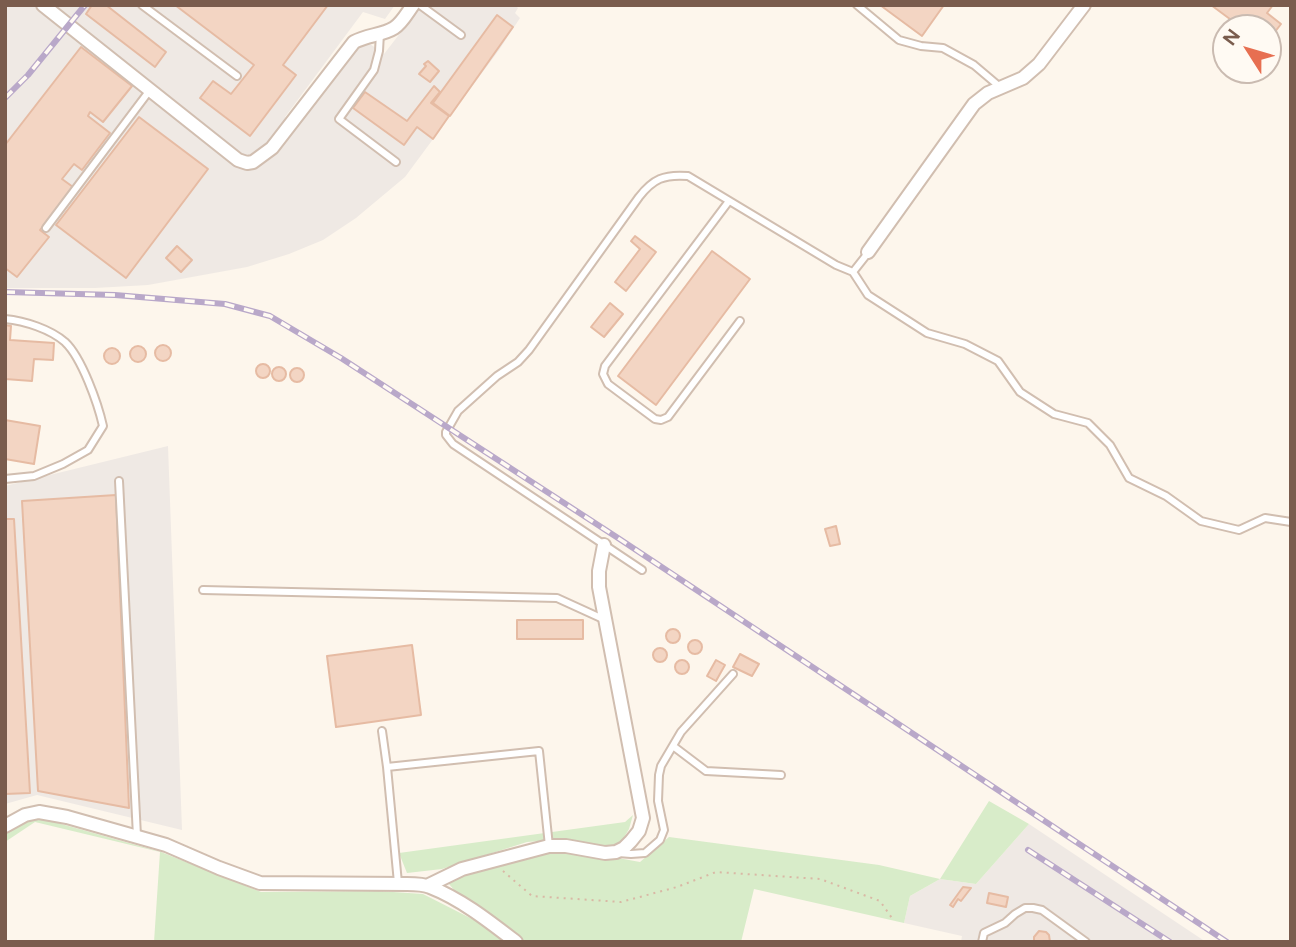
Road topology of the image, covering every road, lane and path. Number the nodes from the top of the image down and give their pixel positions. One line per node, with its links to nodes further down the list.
1 (43, 5): 11 (street)
2 (142, 5): 9 (lane)
3 (412, 5): 7 (street)
4 (420, 5): 8 (lane)
5 (858, 5): 10 (lane)
6 (1084, 5): 10 (street)
7 (380, 33): 11 (street); 12 (lane)
8 (461, 35)
9 (237, 76)
10 (1001, 88): 15 (street)
11 (150, 90): 14 (lane)
12 (396, 162)
13 (729, 201): 16 (lane); 18 (lane); 22 (lane)
14 (46, 228)
15 (868, 252): 16 (lane)
16 (853, 272): 21 (lane)
17 (5, 319): 19 (lane)
18 (740, 321)
19 (5, 479)
20 (120, 481): 32 (lane)
21 (1291, 522)
22 (604, 545): 23 (lane); 25 (street)
23 (642, 570)
24 (203, 590): 25 (lane)
25 (605, 620): 34 (street)
26 (733, 674): 28 (lane)
27 (382, 731): 29 (lane)
28 (673, 746): 30 (lane); 34 (lane)
29 (387, 767): 33 (lane); 36 (lane)
30 (781, 775)
31 (5, 826): 32 (street)
32 (137, 836): 36 (street)
33 (549, 846): 34 (street); 35 (street)
34 (616, 852)
35 (492, 861): 37 (street); 38 (path)
36 (398, 883): 37 (street)
37 (427, 886): 39 (street)
38 (894, 921)
39 (516, 942)
40 (982, 942): 41 (lane)
41 (1086, 942)

